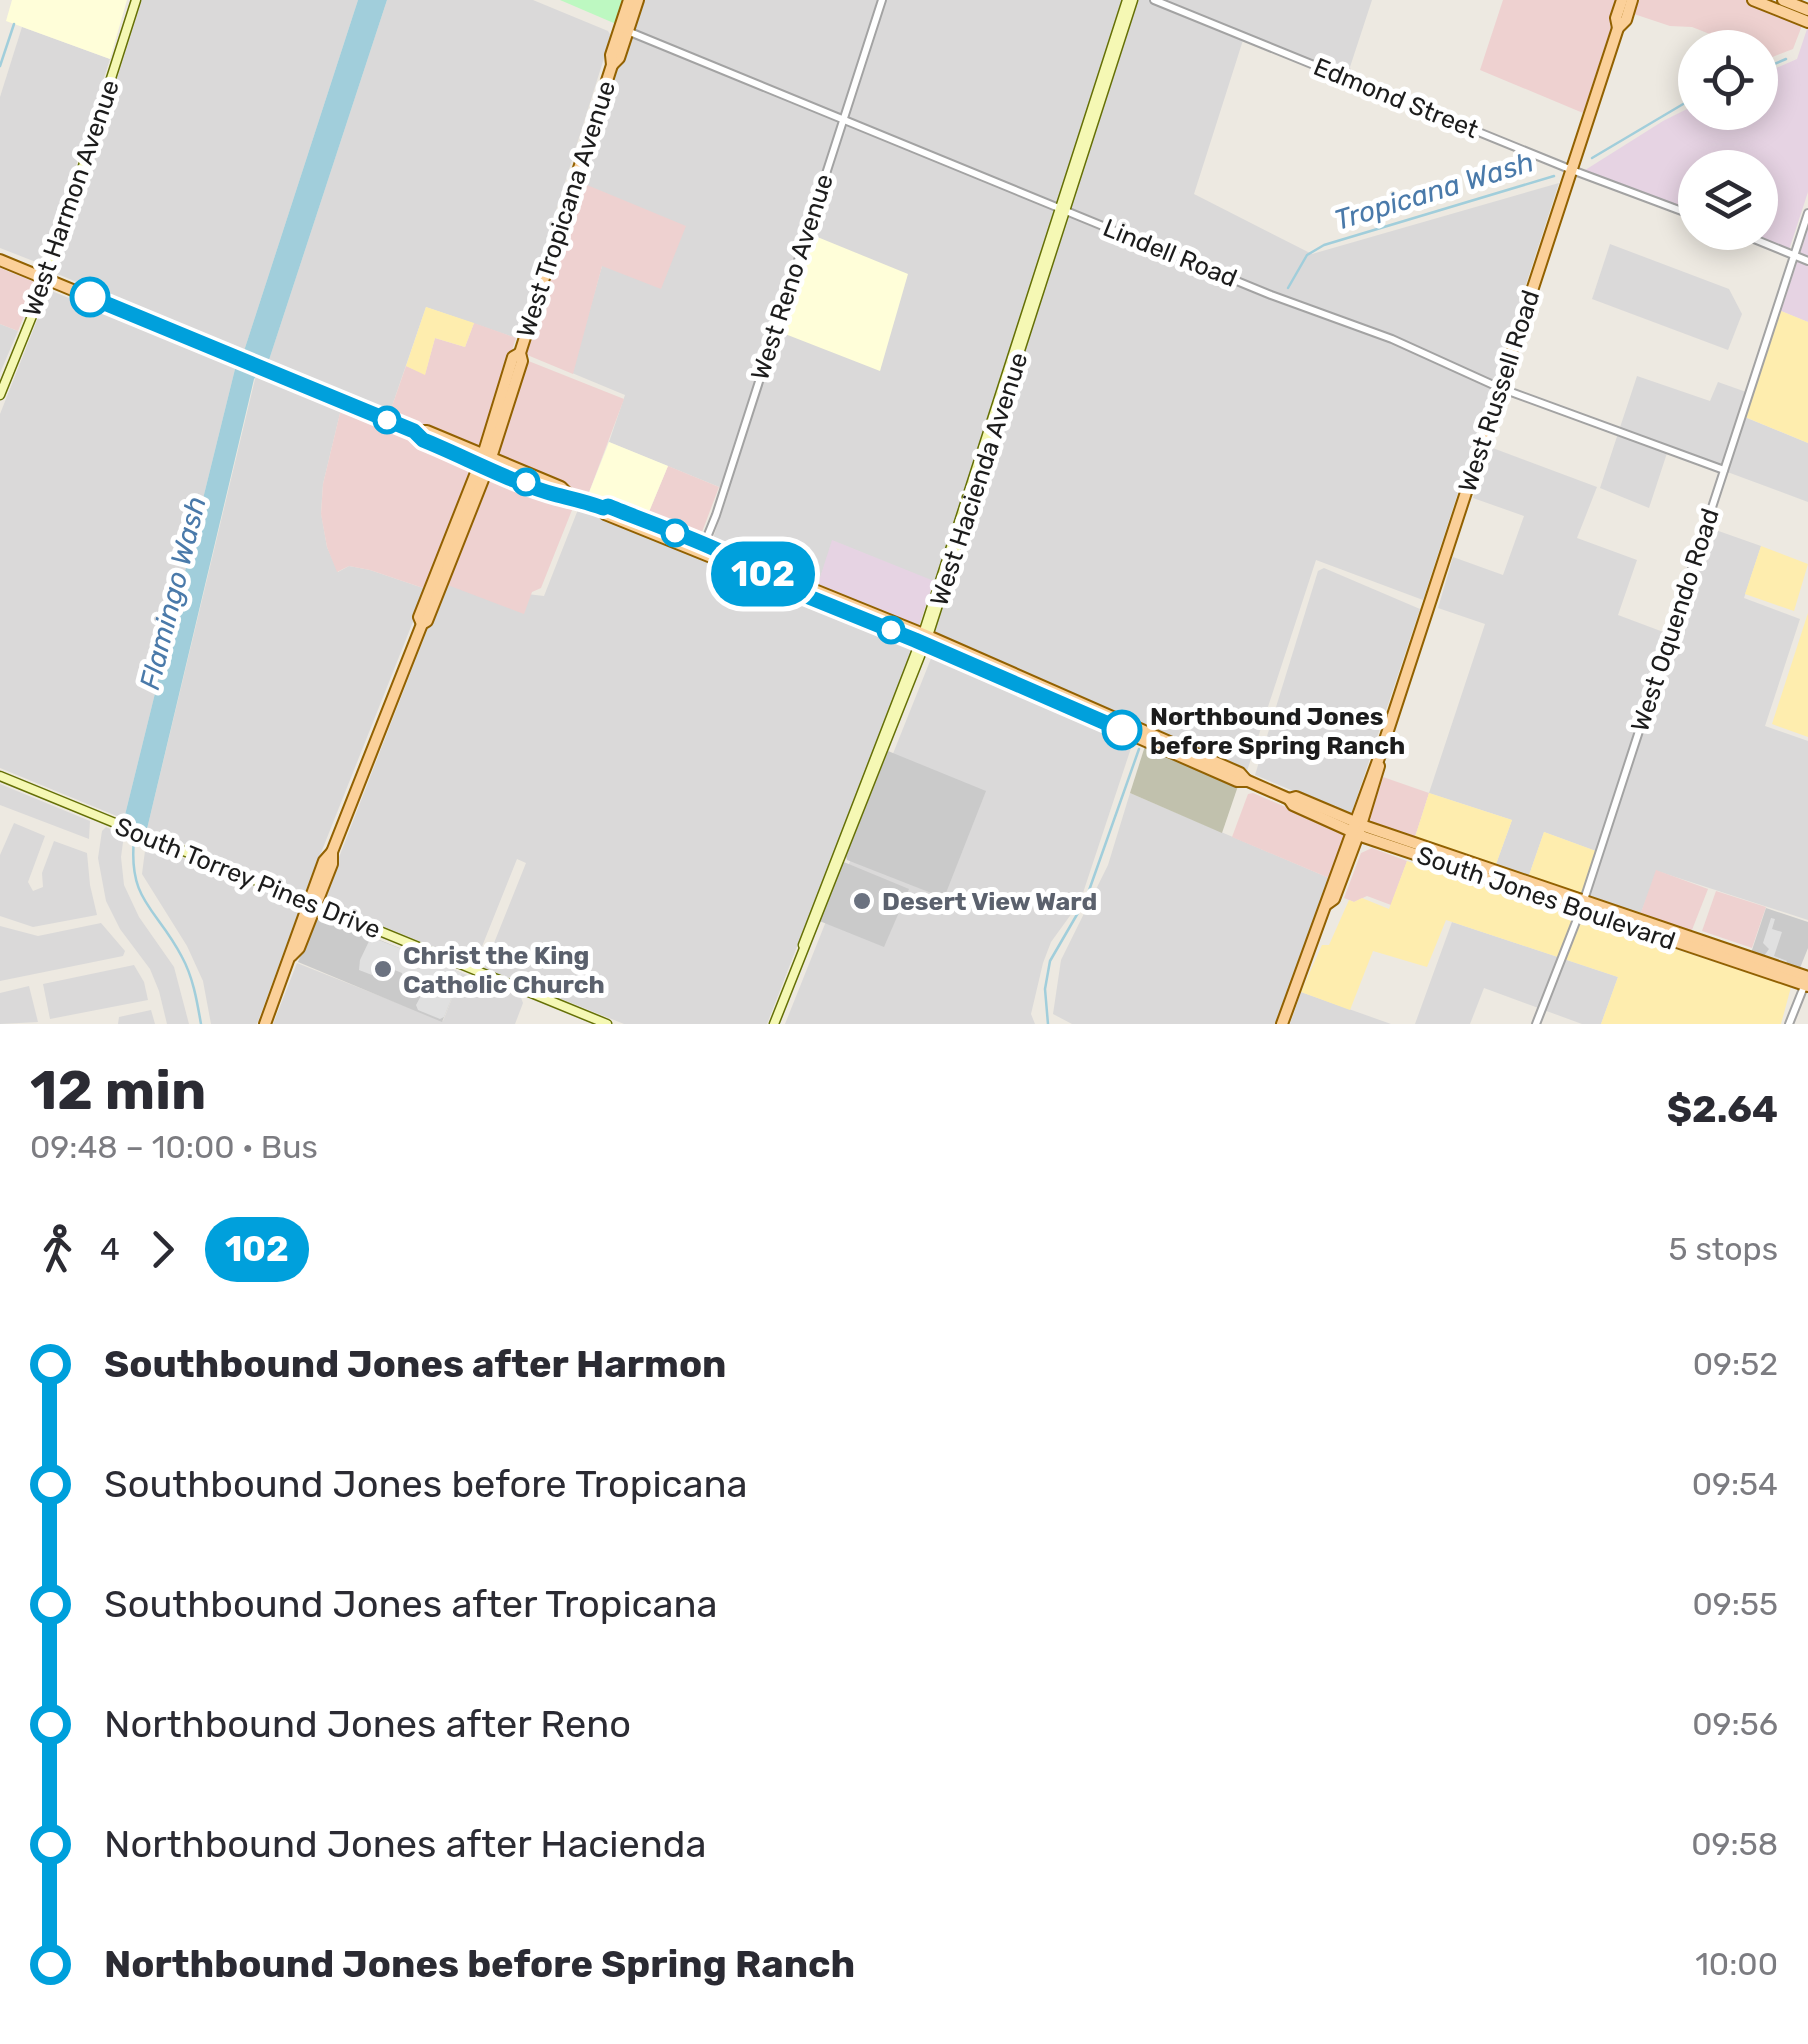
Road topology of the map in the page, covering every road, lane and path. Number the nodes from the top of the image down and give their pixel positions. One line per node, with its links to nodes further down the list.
1 (136, 0): 23 (main road, West Harmon Avenue)
2 (629, 0): 13 (main road, West Tropicana Avenue)
3 (638, 0): 13 (main road, West Tropicana Avenue)
4 (882, 0): 14 (street, West Reno Avenue)
5 (1130, 0): 16 (main road, West Hacienda Avenue)
6 (1154, 0): 15 (street, Edmond Street)
7 (1622, 0): 12 (main road, West Russell Road)
8 (1632, 0): 12 (main road, West Russell Road)
9 (1753, 0): 11 (main road)
10 (1783, 0): 11 (main road)
11 (1808, 16)
12 (1618, 28): 15 (main road, West Russell Road)
13 (624, 29): 14 (street, Lindell Road); 26 (main road, West Tropicana Avenue)
14 (844, 120): 16 (street, Lindell Road); 28 (street, West Reno Avenue)
15 (1572, 170): 17 (street, Edmond Street); 24 (main road, West Russell Road)
16 (1062, 209): 24 (street, Lindell Road); 32 (main road, West Hacienda Avenue)
17 (1678, 210)
18 (1808, 213): 20 (street, West Oquendo Road)
19 (1778, 249): 20 (street)
20 (1794, 255): 22 (street); 27 (street, West Oquendo Road)
21 (0, 260): 23 (main road, South Jones Boulevard)
22 (1808, 260)
23 (47, 279): 25 (main road, West Harmon Avenue); 26 (main road, South Jones Boulevard)
24 (1500, 388): 27 (street, Lindell Road); 37 (main road, West Russell Road)
25 (0, 395)
26 (485, 461): 28 (main road, South Jones Boulevard); 29 (main road, West Tropicana Avenue); 30 (main road, West Tropicana Avenue)
27 (1724, 470): 39 (street, West Oquendo Road)
28 (702, 549): 32 (main road, South Jones Boulevard)
29 (440, 565): 30 (main road); 31 (main road, West Tropicana Avenue)
30 (434, 603): 31 (main road, West Tropicana Avenue)
31 (422, 624): 38 (main road, West Tropicana Avenue)
32 (924, 639): 33 (main road, South Jones Boulevard); 34 (main road, South Jones Boulevard); 43 (main road, West Hacienda Avenue)
33 (1163, 748): 34 (main road); 36 (main road, South Jones Boulevard)
34 (1187, 750): 36 (main road, South Jones Boulevard)
35 (0, 776): 38 (main road, South Torrey Pines Drive)
36 (1248, 781): 37 (main road, South Jones Boulevard)
37 (1356, 828): 39 (main road, South Jones Boulevard); 44 (main road, West Russell Road)
38 (311, 904): 41 (main road, West Tropicana Avenue); 42 (main road, South Torrey Pines Drive)
39 (1582, 905): 40 (main road, South Jones Boulevard); 45 (street, West Oquendo Road)
40 (1807, 980): 46 (street)
41 (265, 1024)
42 (607, 1024)
43 (774, 1024)
44 (1282, 1024)
45 (1536, 1024)
46 (1789, 1024)

